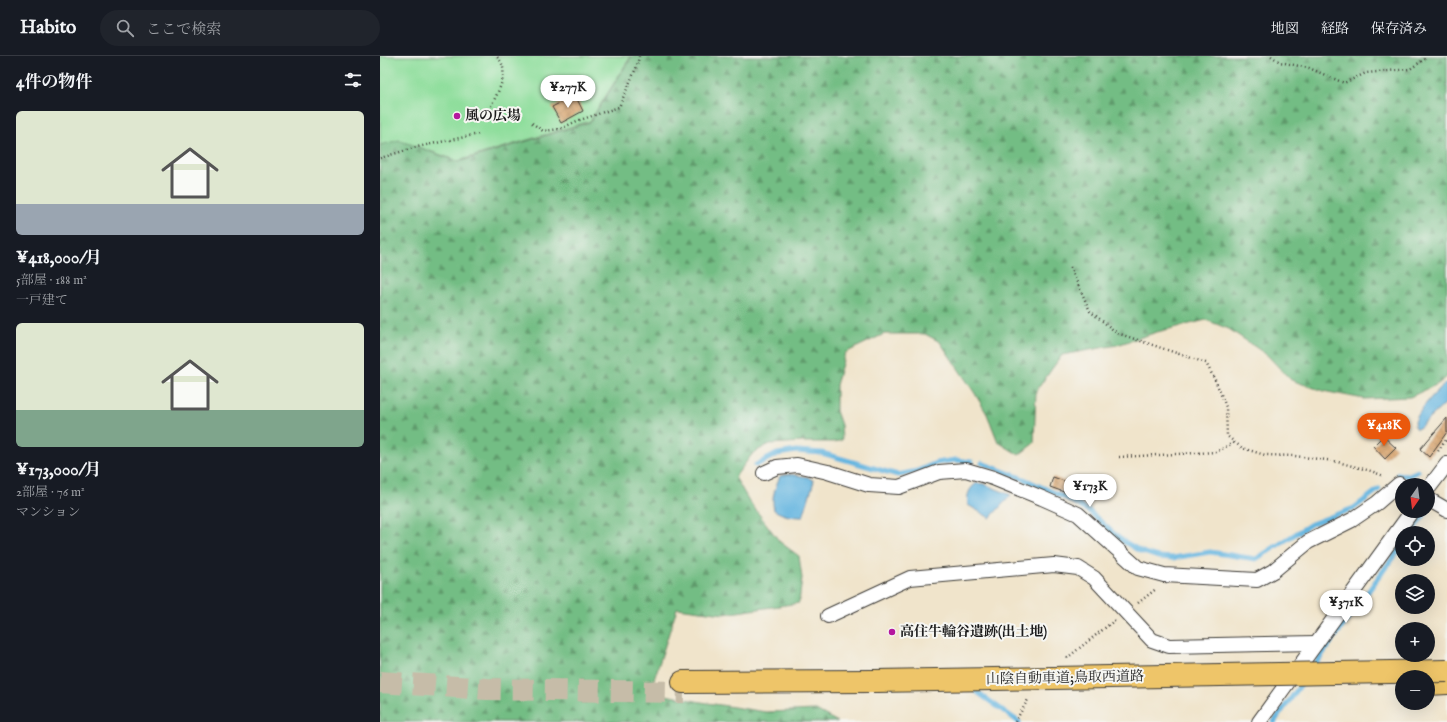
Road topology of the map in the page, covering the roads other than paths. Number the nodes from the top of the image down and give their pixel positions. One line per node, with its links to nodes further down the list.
1 (1447, 464): 3 (street)
2 (764, 473): 4 (street)
3 (1435, 480)
4 (1395, 487)
5 (1435, 503): 6 (street)
6 (1447, 510)
7 (1407, 518): 9 (street)
8 (828, 616): 9 (street)
9 (1316, 643): 16 (street)
10 (1447, 671): 15 (highway, 山陰自動車道;鳥取西道路, bridge)
11 (1447, 683): 13 (highway)
12 (1395, 684): 15 (highway, 山陰自動車道;鳥取西道路)
13 (1435, 684)
14 (683, 687): 15 (highway, 山陰自動車道;鳥取西道路)
15 (876, 687)
16 (1259, 722)

